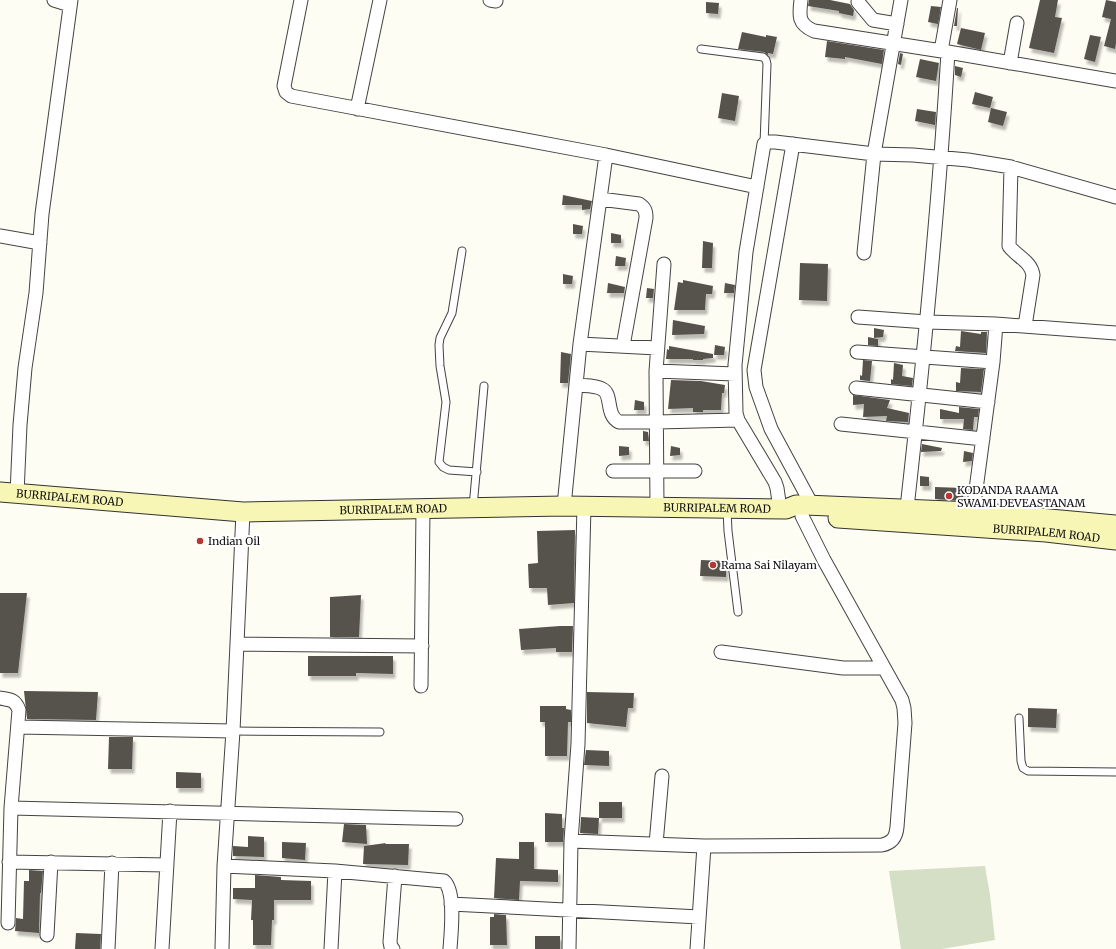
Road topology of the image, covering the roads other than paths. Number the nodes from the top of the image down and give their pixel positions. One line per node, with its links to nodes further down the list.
1 (54, 0): 7 (street)
2 (301, 0): 16 (street)
3 (380, 0): 16 (street)
4 (801, 0): 11 (street)
5 (901, 0): 10 (street)
6 (950, 0): 13 (street)
7 (70, 2): 27 (street)
8 (858, 2): 10 (street)
9 (1017, 23): 14 (street)
10 (897, 24): 11 (street)
11 (893, 44): 13 (street); 19 (street)
12 (701, 49): 17 (lane)
13 (944, 51): 14 (street); 21 (street)
14 (1010, 63): 15 (street)
15 (1116, 82)
16 (357, 109): 20 (street)
17 (764, 144): 18 (street); 23 (street)
18 (793, 144): 19 (street); 66 (street)
19 (874, 154): 21 (street); 29 (street)
20 (606, 155): 23 (street); 25 (street)
21 (942, 157): 22 (street); 32 (street)
22 (1011, 167): 24 (street); 34 (street)
23 (757, 187): 43 (street)
24 (1116, 197)
25 (600, 199): 36 (street); 37 (street)
26 (0, 236): 27 (street)
27 (40, 243): 58 (street)
28 (462, 251): 56 (lane)
29 (864, 254)
30 (664, 264): 38 (street)
31 (858, 317): 32 (street)
32 (927, 322): 33 (street); 40 (street)
33 (996, 324): 34 (street); 41 (street)
34 (1025, 326): 35 (street)
35 (1116, 333)
36 (580, 344): 37 (street); 44 (street)
37 (623, 346): 38 (street)
38 (657, 348): 42 (street)
39 (857, 352): 40 (street)
40 (924, 358): 41 (street); 47 (street)
41 (993, 362): 48 (street)
42 (656, 371): 43 (street); 50 (street)
43 (735, 374): 49 (street)
44 (576, 385): 50 (street); 61 (street)
45 (484, 386): 56 (lane)
46 (856, 388): 47 (street)
47 (920, 395): 48 (street); 52 (street)
48 (988, 402): 53 (street)
49 (738, 420): 50 (street); 66 (street)
50 (657, 422): 57 (street)
51 (841, 424): 52 (street)
52 (916, 432): 53 (street); 63 (street)
53 (983, 439): 68 (street)
54 (613, 471): 57 (street)
55 (695, 471): 57 (street)
56 (477, 472): 60 (lane)
57 (658, 476): 59 (street)
58 (8, 493): 67 (main road, BURRIPALEM ROAD)
59 (658, 501): 62 (main road, BURRIPALEM ROAD); 65 (main road, BURRIPALEM ROAD)
60 (474, 503): 61 (main road, BURRIPALEM ROAD); 64 (main road, BURRIPALEM ROAD)
61 (564, 506): 62 (main road, BURRIPALEM ROAD)
62 (584, 506): 88 (street)
63 (907, 508): 66 (main road, BURRIPALEM ROAD); 68 (main road, BURRIPALEM ROAD)
64 (423, 509): 67 (main road, BURRIPALEM ROAD); 73 (street)
65 (727, 509): 66 (main road, BURRIPALEM ROAD); 71 (lane)
66 (795, 510): 70 (main road, BURRIPALEM ROAD); 75 (street)
67 (243, 512): 72 (street)
68 (973, 512): 69 (main road, BURRIPALEM ROAD)
69 (1116, 526)
70 (1116, 540)
71 (738, 612)
72 (238, 644): 73 (street); 80 (street)
73 (422, 646): 76 (street)
74 (721, 652): 75 (street)
75 (884, 668): 90 (street)
76 (421, 686)
77 (0, 698): 79 (street)
78 (1019, 718): 82 (lane)
79 (18, 727): 80 (street); 84 (street)
80 (233, 731): 81 (lane); 86 (street)
81 (380, 732)
82 (1116, 772)
83 (662, 776): 89 (street)
84 (10, 808): 85 (street); 91 (street)
85 (170, 811): 86 (street); 94 (street)
86 (228, 813): 87 (street); 95 (street)
87 (456, 819)
88 (571, 841): 89 (street); 99 (street)
89 (656, 844): 90 (street)
90 (704, 846): 100 (street)
91 (9, 862): 92 (street); 101 (street)
92 (51, 862): 93 (street); 102 (street)
93 (112, 864): 94 (street); 103 (street)
94 (167, 865): 104 (street)
95 (224, 866): 96 (street); 105 (street)
96 (335, 871): 97 (street); 106 (street)
97 (394, 876): 98 (street); 107 (street)
98 (452, 904): 99 (street); 108 (street)
99 (570, 909): 100 (street); 109 (street)
100 (699, 917): 110 (street)
101 (8, 923)
102 (47, 935)
103 (108, 949)
104 (162, 949)
105 (222, 949)
106 (331, 949)
107 (393, 949)
108 (450, 949)
109 (569, 949)
110 (697, 949)

